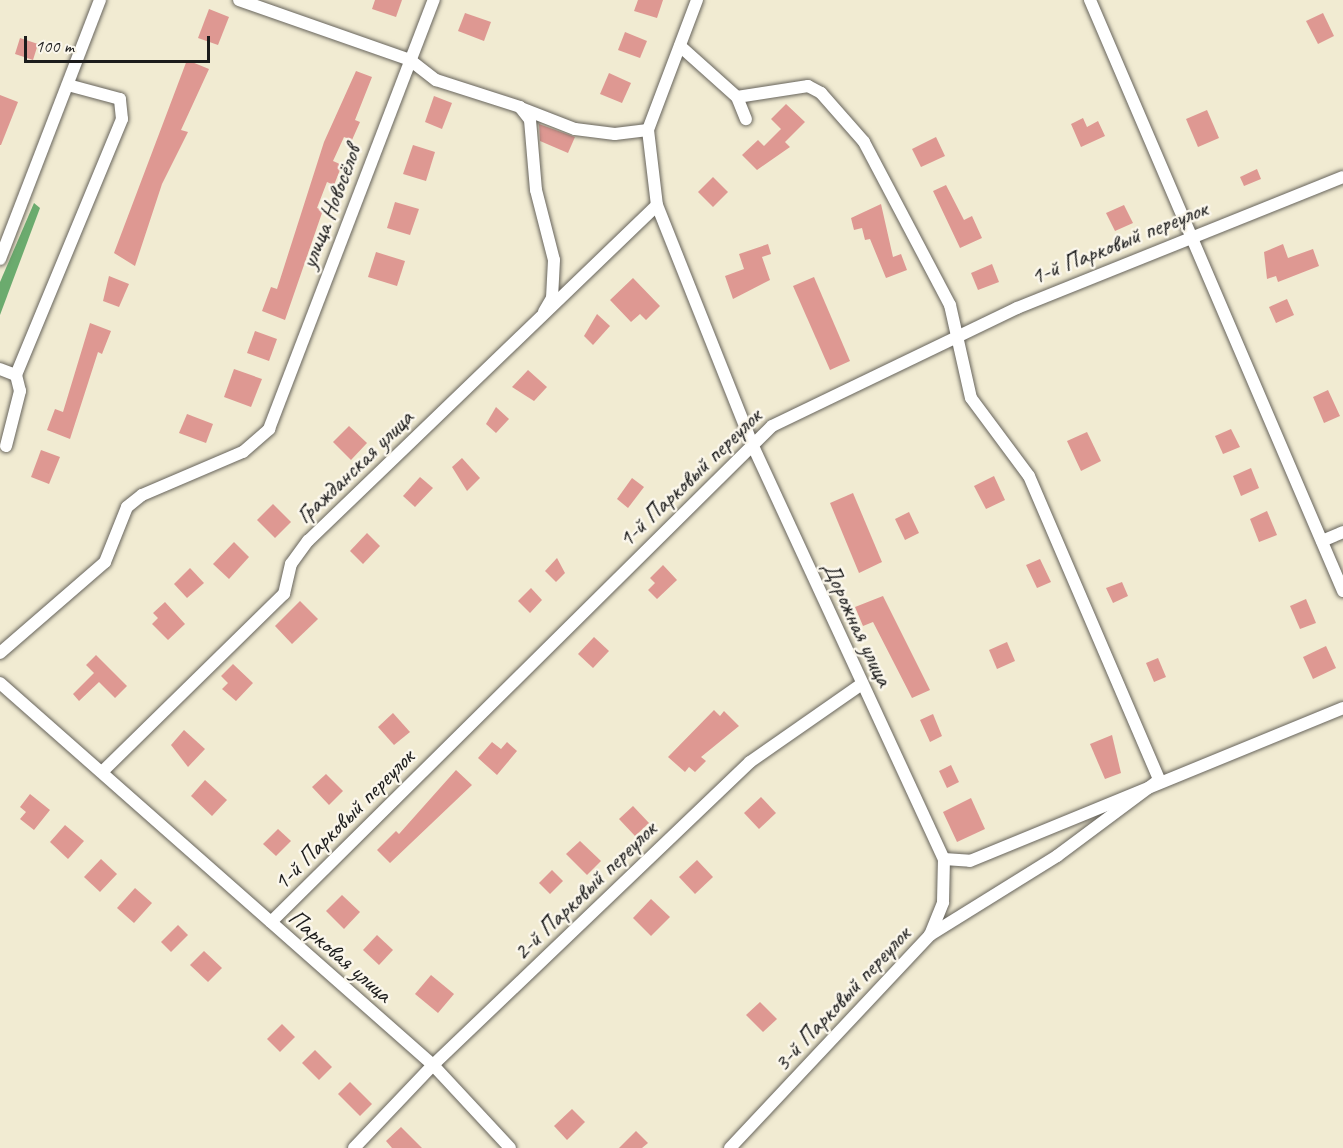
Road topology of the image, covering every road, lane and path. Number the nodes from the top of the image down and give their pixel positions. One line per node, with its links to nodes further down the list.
1 (100, 0): 8 (street)
2 (239, 0): 7 (street)
3 (434, 0): 7 (street, улица Новосёлов)
4 (697, 0): 6 (street, Дорожная улица)
5 (1090, 0): 15 (street)
6 (680, 46): 9 (street); 12 (street, Дорожная улица)
7 (410, 60): 10 (street); 26 (street, улица Новосёлов)
8 (68, 85): 16 (street); 20 (street)
9 (737, 97): 11 (street); 18 (street)
10 (520, 107): 12 (street); 17 (street)
11 (746, 119)
12 (648, 130): 14 (street, Дорожная улица)
13 (1343, 177): 15 (street, 1-й Парковый переулок)
14 (657, 205): 17 (street, Гражданская улица); 21 (street, Дорожная улица)
15 (1190, 236): 18 (street, 1-й Парковый переулок); 24 (street)
16 (0, 259)
17 (534, 325): 30 (street, Гражданская улица)
18 (957, 337): 21 (street, 1-й Парковый переулок); 31 (street)
19 (0, 369): 20 (street)
20 (16, 375): 22 (street)
21 (752, 444): 28 (street, Дорожная улица); 33 (street, 1-й Парковый переулок)
22 (6, 446)
23 (1343, 532): 24 (street)
24 (1322, 541): 25 (street)
25 (1343, 591)
26 (0, 653)
27 (0, 683): 30 (street, Парковая улица)
28 (862, 684): 32 (street, Дорожная улица); 35 (street, 2-й Парковый переулок)
29 (1343, 708): 31 (street)
30 (102, 772): 33 (street, Парковая улица)
31 (1159, 780): 32 (street); 34 (street)
32 (944, 859): 34 (street, 3-й Парковый переулок)
33 (271, 922): 35 (street, Парковая улица)
34 (930, 935): 38 (street, 3-й Парковый переулок)
35 (433, 1065): 36 (street, 2-й Парковый переулок); 37 (street, Парковая улица)
36 (354, 1148)
37 (510, 1148)
38 (730, 1148)

